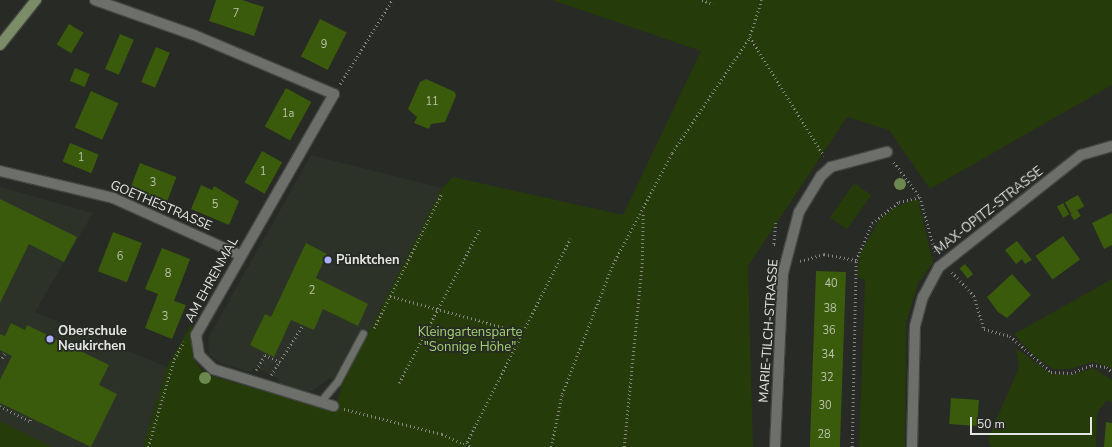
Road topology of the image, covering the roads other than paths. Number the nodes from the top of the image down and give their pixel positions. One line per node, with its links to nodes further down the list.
1 (36, 0): 3 (main road)
2 (95, 0): 7 (street, AM EHRENMAL)
3 (0, 45)
4 (1112, 146): 12 (street, MAX-OPITZ-STRASSE)
5 (887, 152): 11 (street, MARIE-TILCH-STRASSE)
6 (0, 171): 7 (street, GOETHESTRASSE)
7 (240, 255): 9 (street, AM EHRENMAL)
8 (363, 333): 9 (lane)
9 (320, 402): 10 (street, AM EHRENMAL)
10 (333, 406)
11 (775, 447)
12 (912, 447)

